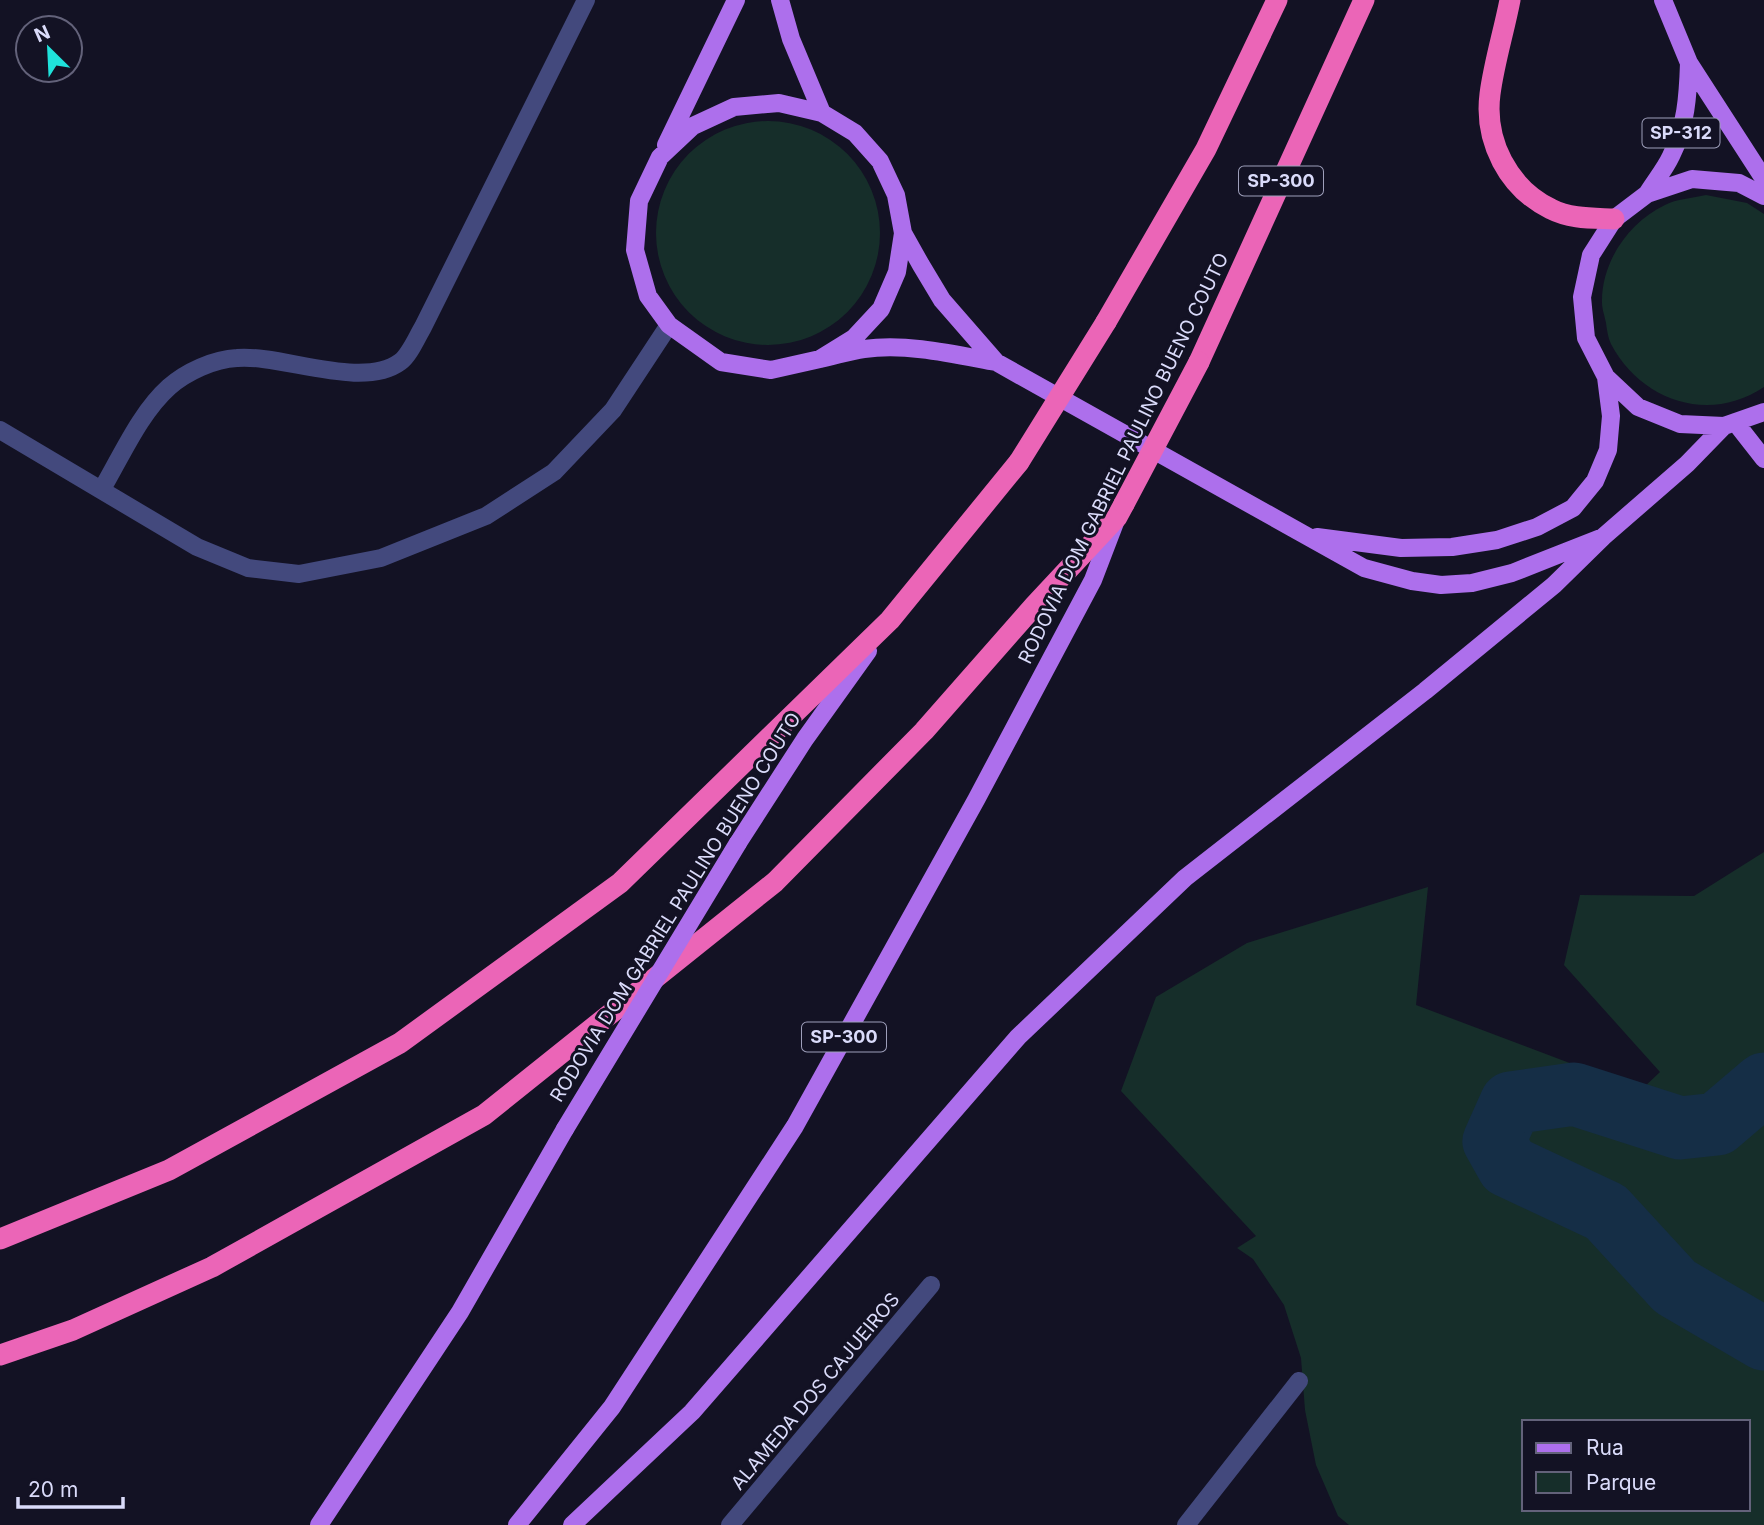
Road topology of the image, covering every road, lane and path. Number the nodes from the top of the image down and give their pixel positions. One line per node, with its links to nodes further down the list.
1 (586, 0): 24 (street)
2 (736, 0): 10 (main road)
3 (780, 0): 9 (main road)
4 (1277, 0): 28 (highway, RODOVIA DOM GABRIEL PAULINO BUENO COUTO, bridge)
5 (1364, 0): 25 (highway, RODOVIA DOM GABRIEL PAULINO BUENO COUTO / SP-300, bridge)
6 (1510, 0): 14 (highway)
7 (1662, 0): 8 (main road, SP-312)
8 (1689, 63): 11 (main road, SP-312); 12 (main road, SP-312)
9 (822, 113): 10 (main road); 15 (main road)
10 (660, 157): 16 (main road)
11 (1764, 178)
12 (1647, 194): 13 (main road); 14 (main road)
13 (1764, 195)
14 (1614, 219): 19 (main road)
15 (903, 233): 17 (main road); 18 (main road)
16 (669, 325): 17 (main road); 24 (street)
17 (821, 359): 18 (main road)
18 (996, 362): 26 (main road)
19 (1606, 377): 21 (main road); 26 (main road)
20 (1764, 412): 21 (main road)
21 (1729, 424): 23 (main road); 27 (main road)
22 (0, 430): 24 (street)
23 (1764, 459)
24 (102, 489)
25 (1121, 511): 31 (highway); 34 (main road, RODOVIA DOM GABRIEL PAULINO BUENO COUTO / SP-300)
26 (1305, 535): 27 (main road)
27 (1603, 537): 35 (main road)
28 (890, 620): 29 (highway); 33 (main road, RODOVIA DOM GABRIEL PAULINO BUENO COUTO, bridge)
29 (0, 1239)
30 (931, 1285): 36 (street, ALAMEDA DOS CAJUEIROS)
31 (0, 1355)
32 (1299, 1381): 37 (street)
33 (319, 1525)
34 (517, 1525)
35 (572, 1525)
36 (730, 1525)
37 (1186, 1525)

